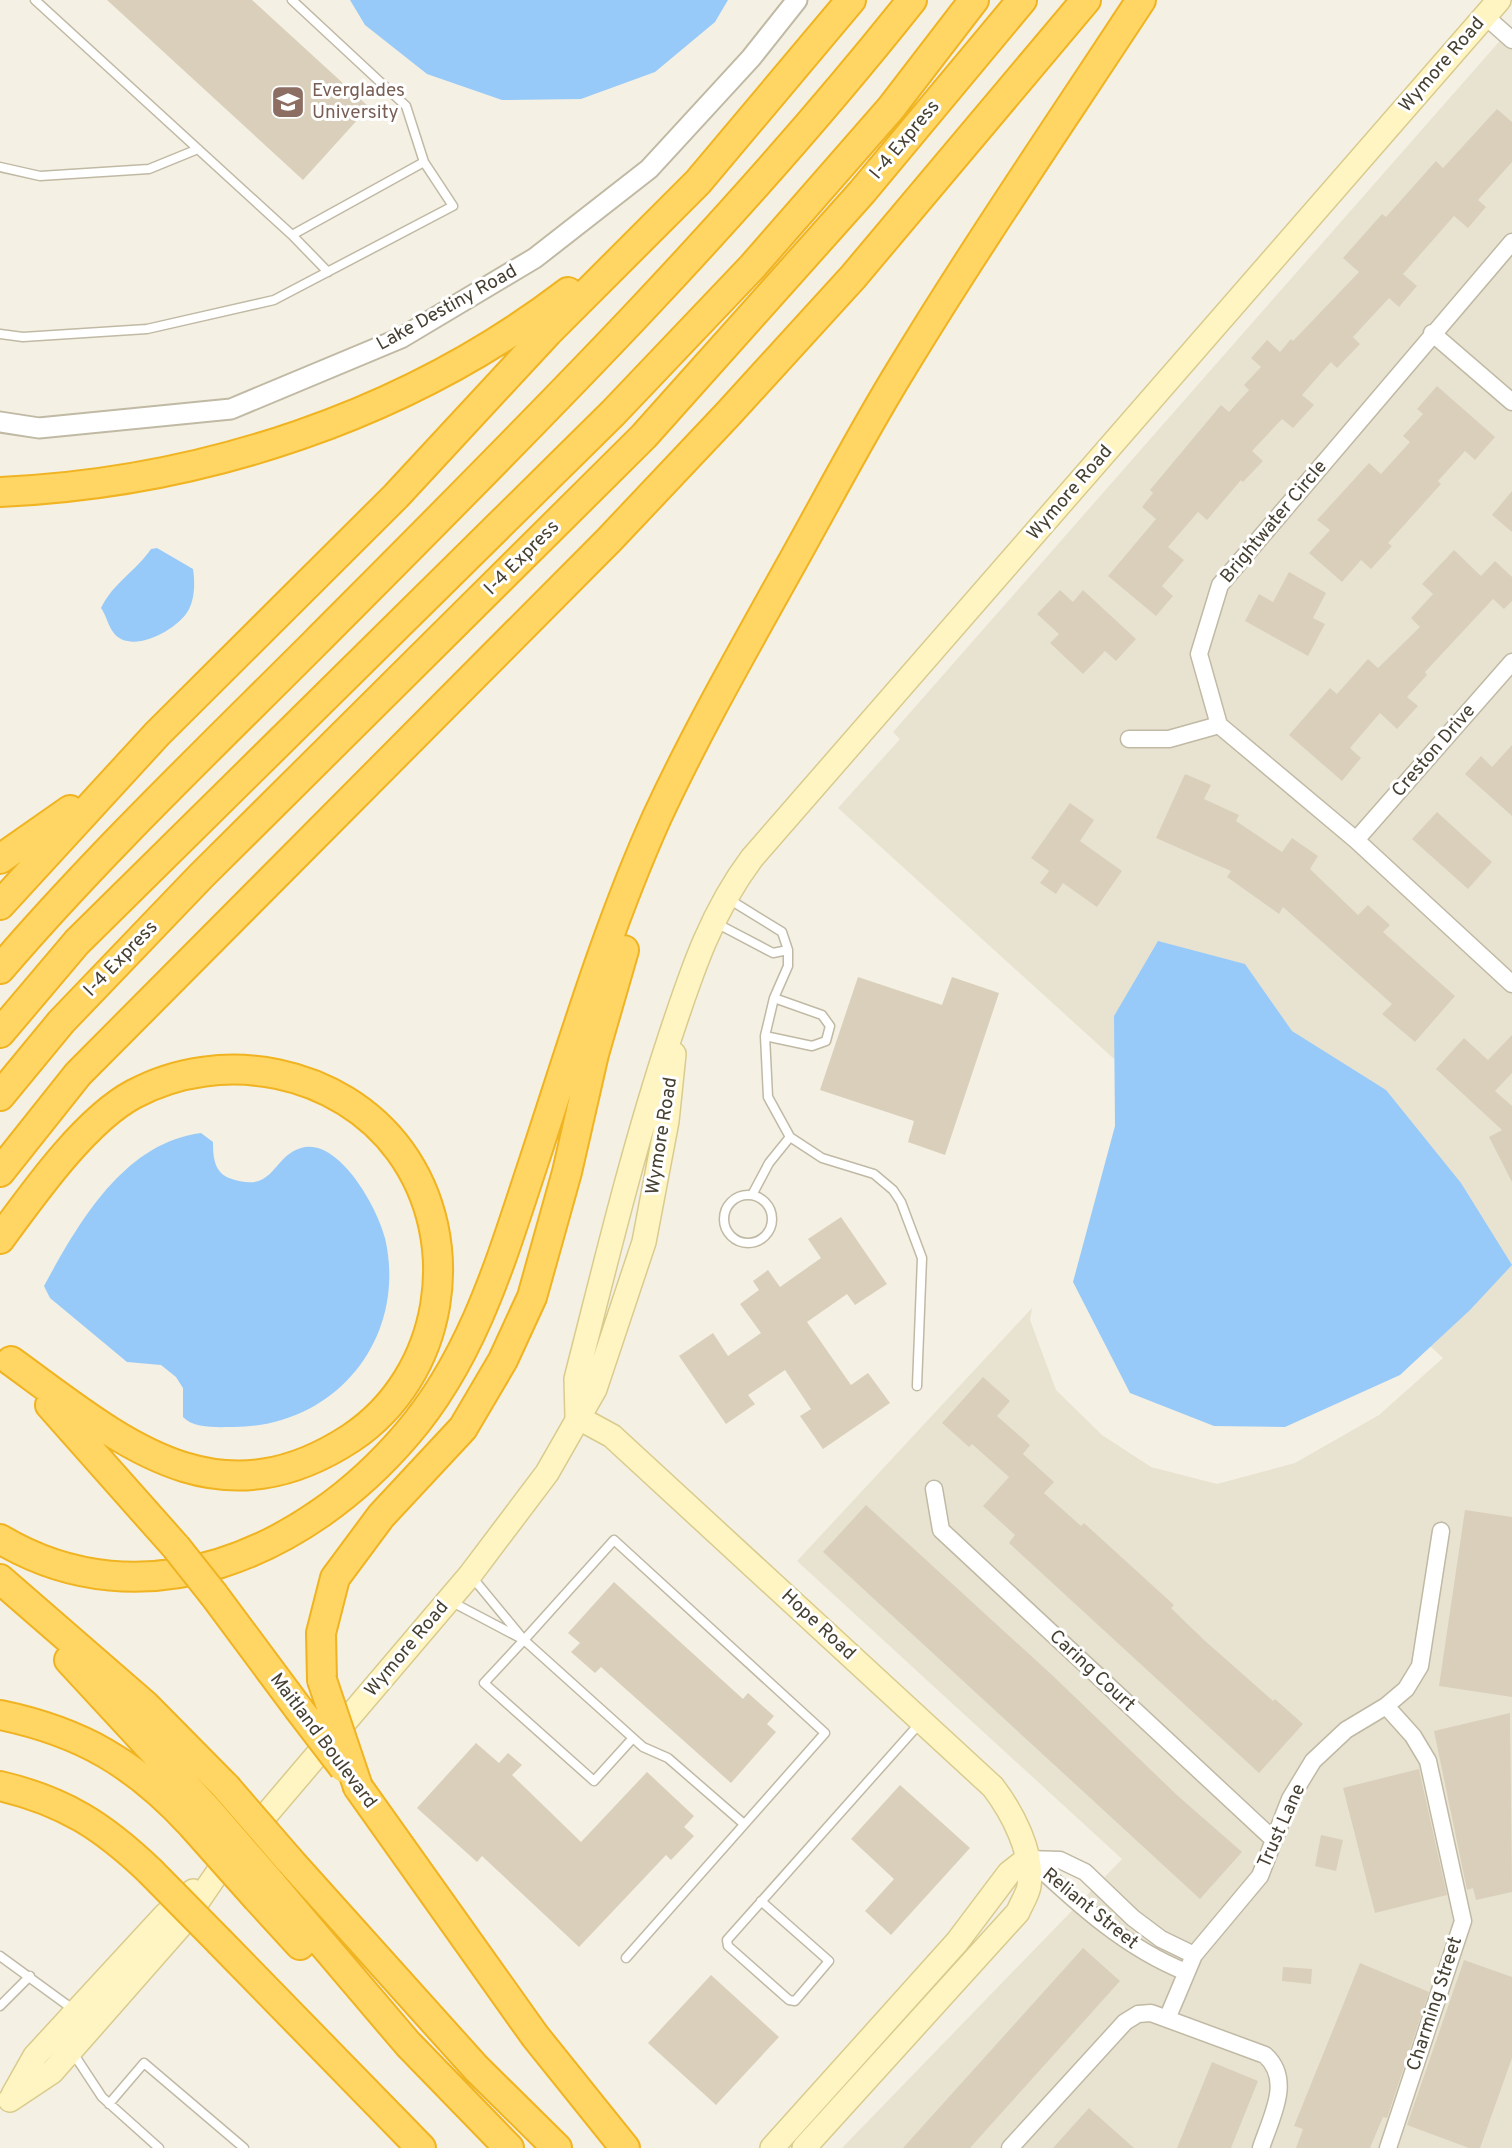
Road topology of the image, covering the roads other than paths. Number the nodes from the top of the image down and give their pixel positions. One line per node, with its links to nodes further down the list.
1 (35, 0): 12 (lane)
2 (292, 0): 13 (lane)
3 (797, 0): 22 (street, Lake Destiny Road)
4 (851, 0): 15 (highway)
5 (912, 0): 35 (highway)
6 (974, 0): 39 (highway, I-4 Express)
7 (1023, 0): 41 (highway, I-4 Express)
8 (1086, 0): 43 (highway)
9 (1141, 0): 28 (highway)
10 (1492, 8): 11 (street); 31 (main road, Wymore Road)
11 (1512, 40)
12 (198, 149): 14 (lane); 16 (lane)
13 (424, 162): 16 (lane); 18 (lane)
14 (0, 167)
15 (698, 181): 23 (highway); 26 (highway)
16 (292, 234): 18 (lane)
17 (1512, 242): 19 (street, Brightwater Circle)
18 (328, 272): 20 (lane)
19 (1432, 333): 21 (street); 25 (street, Brightwater Circle)
20 (0, 334)
21 (1512, 402)
22 (0, 422)
23 (0, 492)
24 (1512, 662): 29 (street, Creston Drive)
25 (1219, 725): 27 (street); 29 (street)
26 (157, 734): 30 (highway); 32 (highway)
27 (1129, 739)
28 (690, 750): 51 (highway); 62 (highway, bridge)
29 (1356, 840): 36 (street)
30 (0, 859)
31 (725, 896): 33 (main road, Wymore Road); 34 (lane)
32 (0, 905)
33 (712, 921): 34 (lane); 38 (main road, Wymore Road)
34 (788, 950): 37 (lane)
35 (0, 969)
36 (1512, 984)
37 (774, 998): 40 (lane); 40 (lane)
38 (680, 1009): 48 (main road, Wymore Road); 48 (main road, Wymore Road)
39 (0, 1034)
40 (765, 1036): 42 (lane)
41 (0, 1096)
42 (790, 1137): 44 (lane); 47 (lane)
43 (0, 1172)
44 (752, 1195): 44 (lane)
45 (0, 1239): 46 (highway)
46 (6, 1356): 62 (highway, Maitland Boulevard, bridge)
47 (917, 1386)
48 (577, 1417): 52 (main road, Wymore Road); 59 (main road, Hope Road)
49 (934, 1489): 65 (street, Caring Court)
50 (1441, 1531): 57 (street, Trust Lane)
51 (0, 1539)
52 (470, 1574): 55 (main road, Wymore Road); 56 (lane)
53 (0, 1579): 86 (highway, bridge)
54 (0, 1587): 63 (highway)
55 (448, 1601): 56 (lane); 67 (main road, Wymore Road)
56 (524, 1640): 60 (lane); 60 (lane); 64 (lane)
57 (1386, 1706): 65 (street, Trust Lane); 92 (street, Charming Street)
58 (0, 1715): 63 (highway)
59 (922, 1721): 66 (main road, Hope Road); 69 (lane)
60 (633, 1738): 64 (lane)
61 (0, 1786): 83 (highway, bridge)
62 (358, 1787): 87 (highway, Maitland Boulevard)
63 (199, 1816): 68 (highway, bridge)
64 (744, 1824): 72 (lane)
65 (1274, 1840): 70 (street, Trust Lane)
66 (1030, 1860): 70 (street, Reliant Street); 73 (street, Reliant Street); 88 (main road); 89 (main road, Hope Road)
67 (220, 1869): 76 (main road, Wymore Road); 78 (main road, Wymore Road)
68 (264, 1891): 84 (highway); 85 (highway)
69 (761, 1901): 69 (lane)
70 (1194, 1955): 73 (street, Trust Lane)
71 (0, 1956): 74 (lane)
72 (626, 1958)
73 (1186, 1972): 77 (street, Trust Lane)
74 (30, 1976): 75 (lane); 76 (lane)
75 (0, 2006)
76 (76, 2012): 80 (main road, Wymore Road)
77 (1167, 2019): 90 (street); 91 (street)
78 (71, 2050): 79 (lane); 80 (main road, Wymore Road)
79 (110, 2104): 81 (lane); 82 (lane)
80 (5, 2106)
81 (159, 2148)
82 (244, 2148)
83 (422, 2148)
84 (485, 2148)
85 (509, 2148)
86 (557, 2148)
87 (625, 2148)
88 (772, 2148)
89 (804, 2148)
90 (1010, 2148)
91 (1261, 2148)
92 (1388, 2148)

